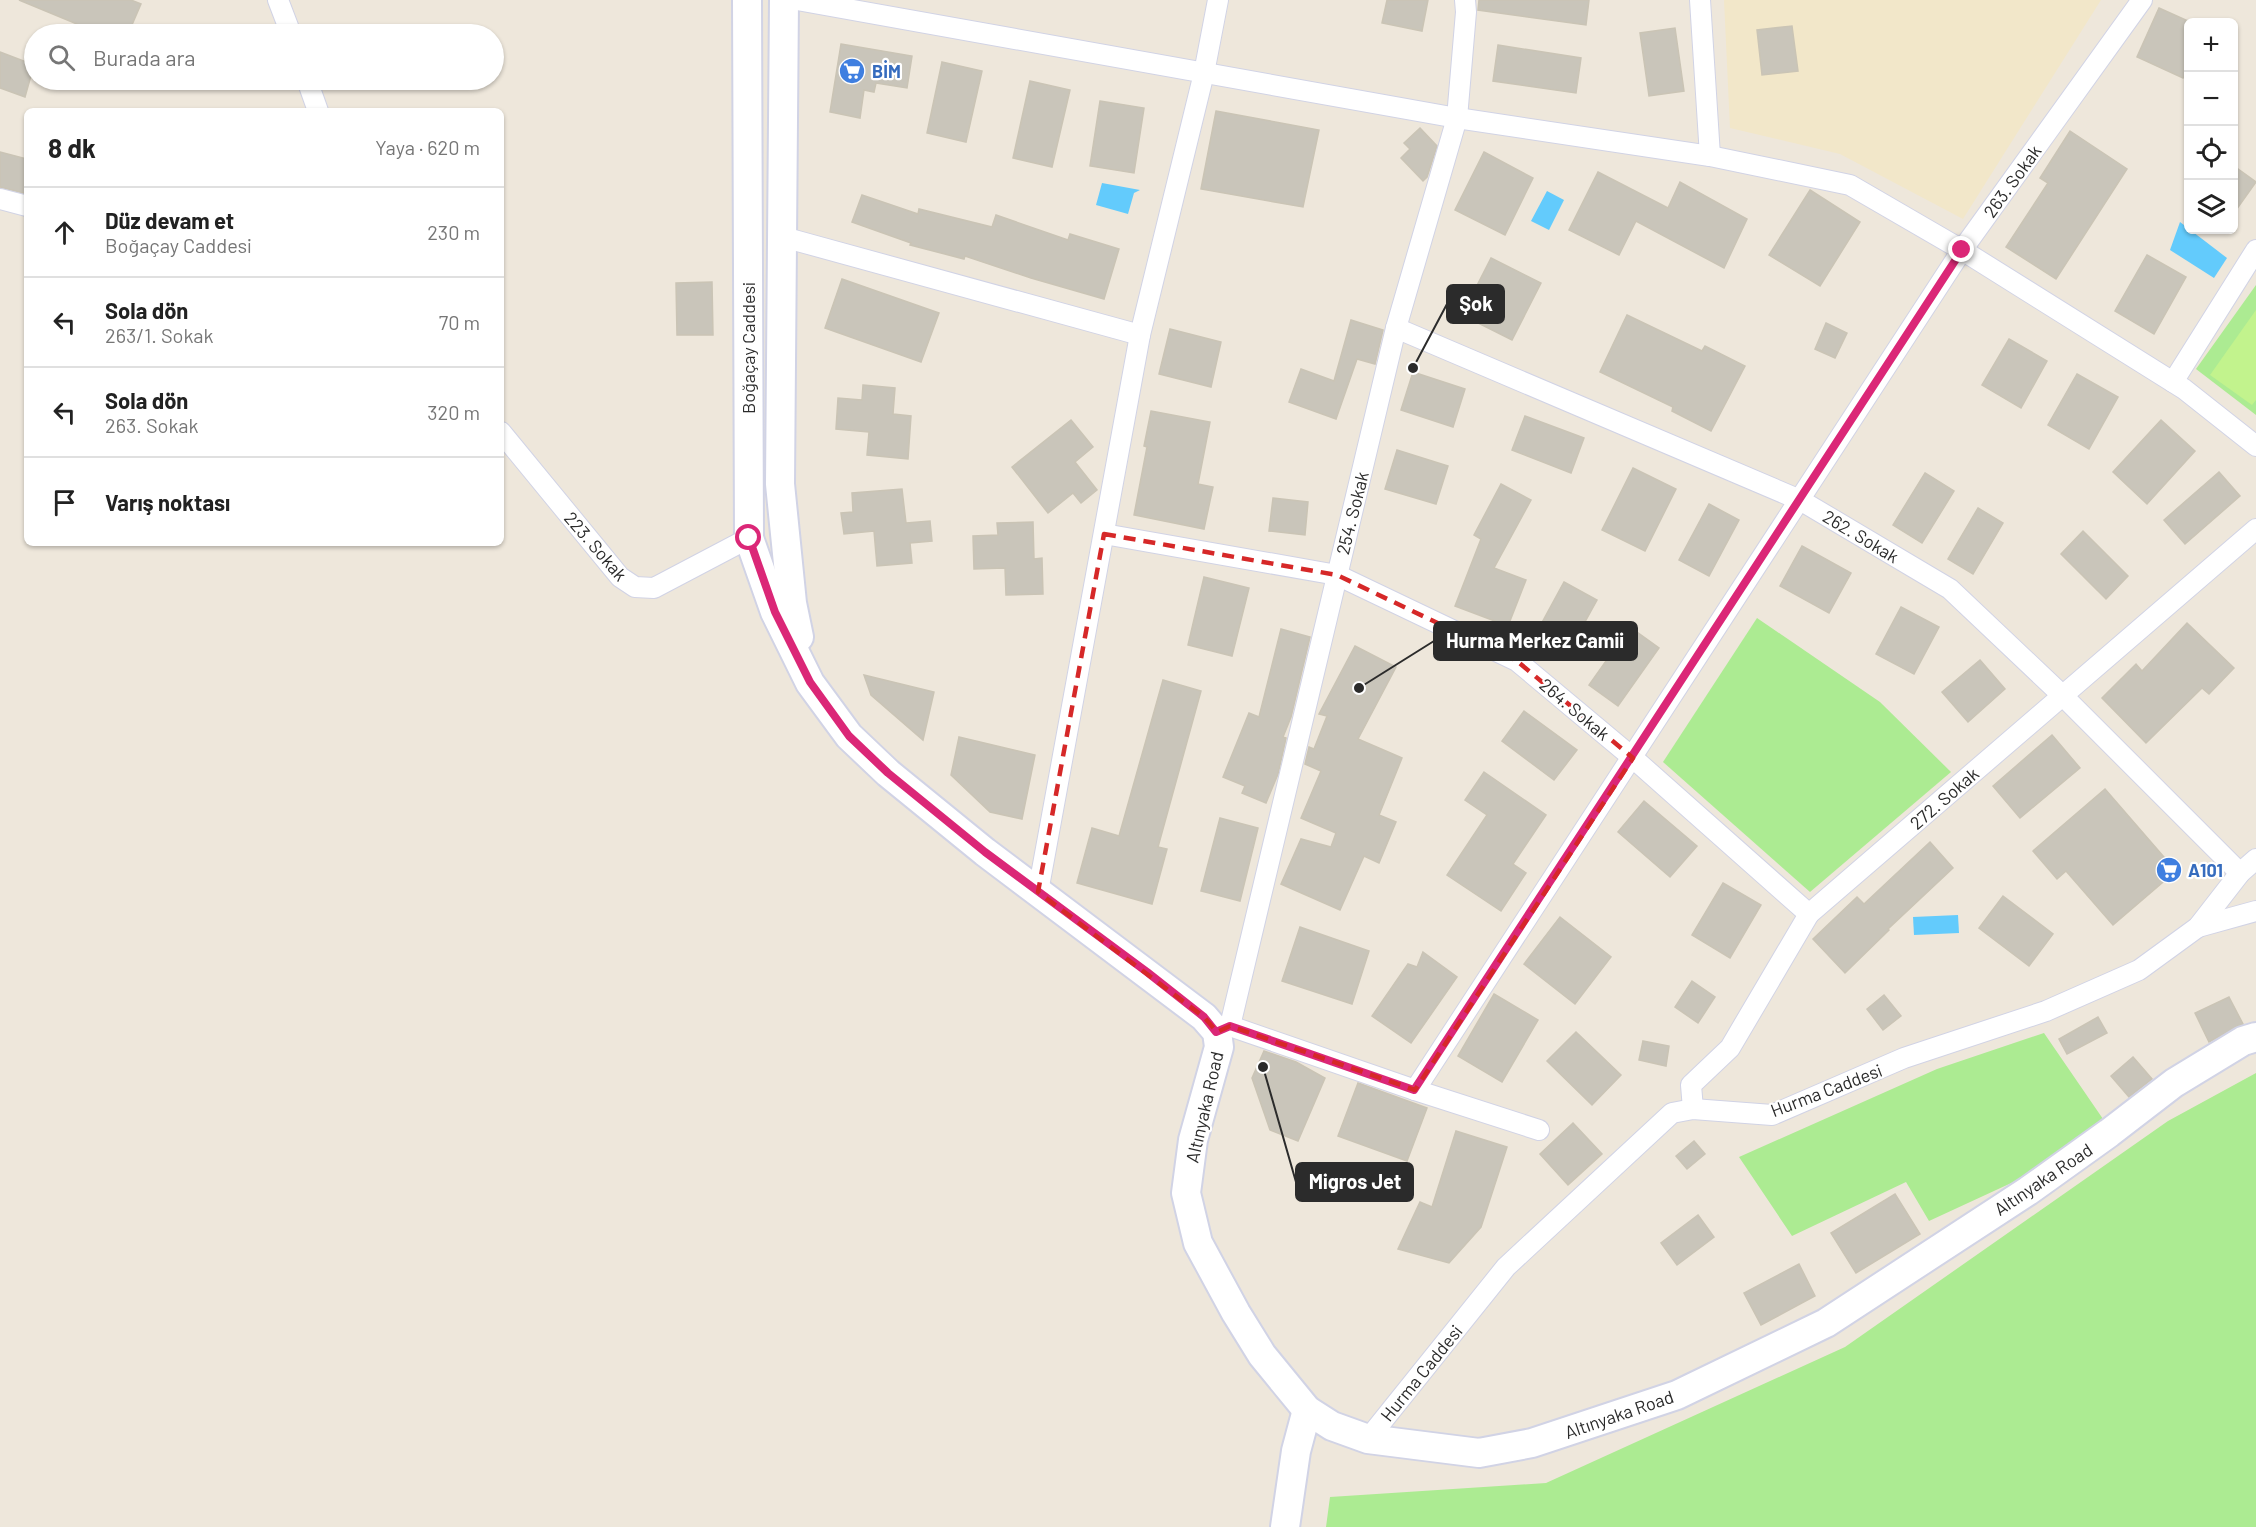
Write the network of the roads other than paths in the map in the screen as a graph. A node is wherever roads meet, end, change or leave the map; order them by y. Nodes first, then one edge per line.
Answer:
1 (278, 0) edge
2 (747, 0) edge
3 (784, 0) edge
4 (797, 0) edge
5 (1218, 0) edge
6 (1465, 0) edge
7 (1700, 0) edge
8 (2142, 0) edge
9 (287, 24) edge
10 (1204, 73) junction
11 (311, 90) edge
12 (317, 108) edge
13 (1457, 118) junction
14 (1710, 156) junction
15 (0, 199) edge
16 (24, 205) edge
17 (783, 237) junction
18 (1962, 250) junction
19 (2256, 250) edge
20 (1396, 327) junction
21 (1140, 335) junction
22 (2173, 382) junction
23 (504, 436) edge
24 (2256, 446) edge
25 (1800, 501) junction
26 (2256, 529) edge
27 (1104, 534) junction
28 (749, 538) junction
29 (1337, 575) junction
30 (810, 682) junction
31 (2063, 696) junction
32 (1633, 758) junction
33 (2256, 859) edge
34 (2240, 873) junction
35 (1038, 892) junction
36 (2256, 911) edge
37 (1809, 914) junction
38 (2198, 927) junction
39 (1223, 1029) junction
40 (2256, 1037) edge
41 (1414, 1090) junction
42 (1693, 1108) junction
43 (1539, 1130) dead end
44 (1307, 1410) junction
45 (1368, 1439) junction
46 (1285, 1527) edge

1 - 9 street
2 - 28 main road, Boğaçay Caddesi
3 - 17 main road, Boğaçay Caddesi
4 - 10 street
5 - 10 street
6 - 13 street, 254. Sokak
7 - 14 street
8 - 18 street, 263. Sokak
10 - 13 street
10 - 21 street
11 - 12 street
13 - 14 street
13 - 20 street, 254. Sokak
14 - 18 street
15 - 16 street
17 - 21 street
17 - 30 main road, Boğaçay Caddesi
18 - 22 street
18 - 25 street, 263. Sokak
19 - 22 street
20 - 25 street, 262. Sokak
20 - 29 street, 254. Sokak
21 - 27 street
22 - 24 street
23 - 28 street, 223. Sokak
25 - 31 street, 262. Sokak
25 - 32 street, 263. Sokak
26 - 31 street, 272. Sokak
27 - 29 street, 264. Sokak
27 - 35 street
28 - 30 main road, Boğaçay Caddesi
29 - 32 street, 264. Sokak
29 - 39 street, 254. Sokak
30 - 35 main road, Boğaçay Caddesi
31 - 34 street, 262. Sokak
31 - 37 street, 272. Sokak
32 - 37 street, 264. Sokak
32 - 41 street, 263. Sokak
33 - 34 street, Hurma Caddesi
34 - 38 street, Hurma Caddesi
35 - 39 main road, Boğaçay Caddesi
36 - 38 street
37 - 42 street, 272. Sokak
38 - 42 street, Hurma Caddesi
39 - 41 street
39 - 44 main road, Altınyaka Road
40 - 45 main road, Altınyaka Road
41 - 43 street
42 - 45 street, Hurma Caddesi
44 - 45 main road, Altınyaka Road
44 - 46 main road

